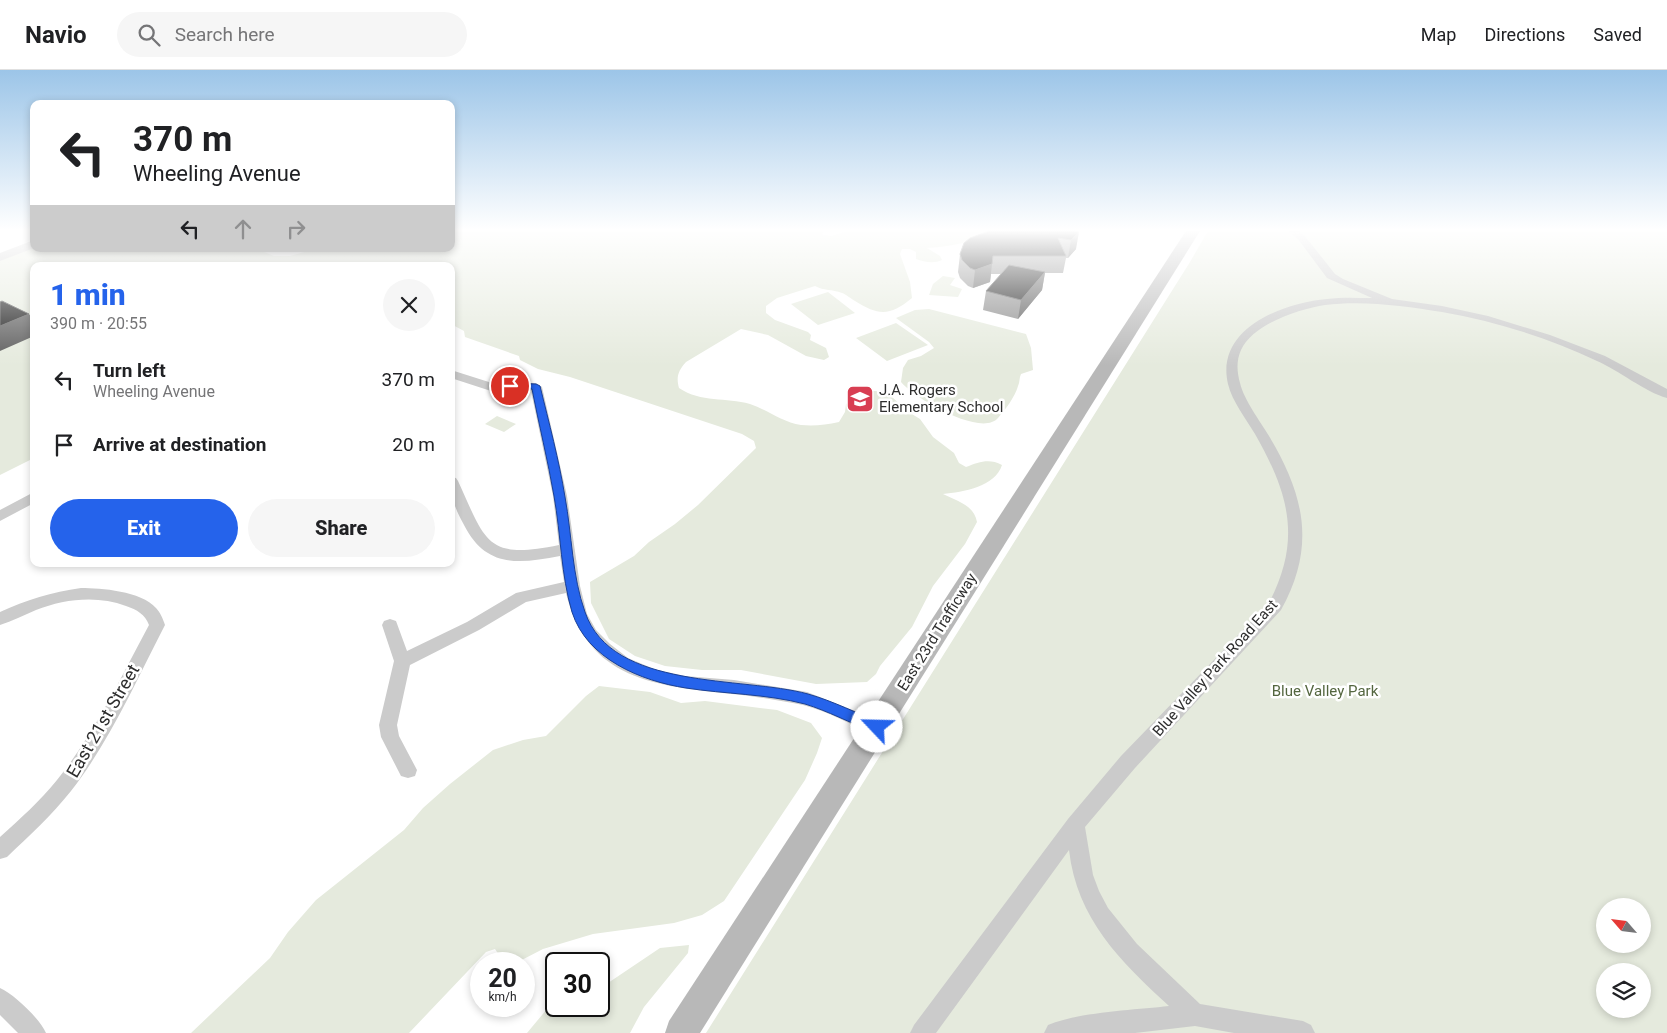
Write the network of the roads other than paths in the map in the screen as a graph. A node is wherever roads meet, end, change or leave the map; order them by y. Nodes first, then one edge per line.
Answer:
1 (1163, 276) edge
2 (1331, 276) joint
3 (1327, 302) junction
4 (1390, 302) junction
5 (455, 375) edge
6 (1667, 394) edge
7 (455, 490) edge
8 (30, 499) edge
9 (0, 516) edge
10 (567, 549) junction
11 (572, 586) junction
12 (0, 618) edge
13 (390, 625) dead end
14 (402, 661) junction
15 (877, 727) junction
16 (408, 770) dead end
17 (1075, 825) junction
18 (0, 850) edge
19 (0, 999) edge
20 (1195, 1015) junction
21 (34, 1033) edge
22 (682, 1033) edge
23 (922, 1033) edge
24 (1056, 1033) edge
25 (1302, 1033) edge

1 - 15 main road, East 23rd Trafficway
2 - 3 street
2 - 4 street
3 - 4 street, Blue Valley Park Road East
3 - 17 street, Blue Valley Park Road East
4 - 6 street
5 - 10 street
7 - 10 street
8 - 9 street
10 - 11 street
11 - 14 street
11 - 15 street
12 - 18 street, East 21st Street
13 - 14 street
14 - 16 street
15 - 22 main road, East 23rd Trafficway
17 - 20 street
17 - 23 street, Blue Valley Park Road East
19 - 21 street
20 - 24 street
20 - 25 street

